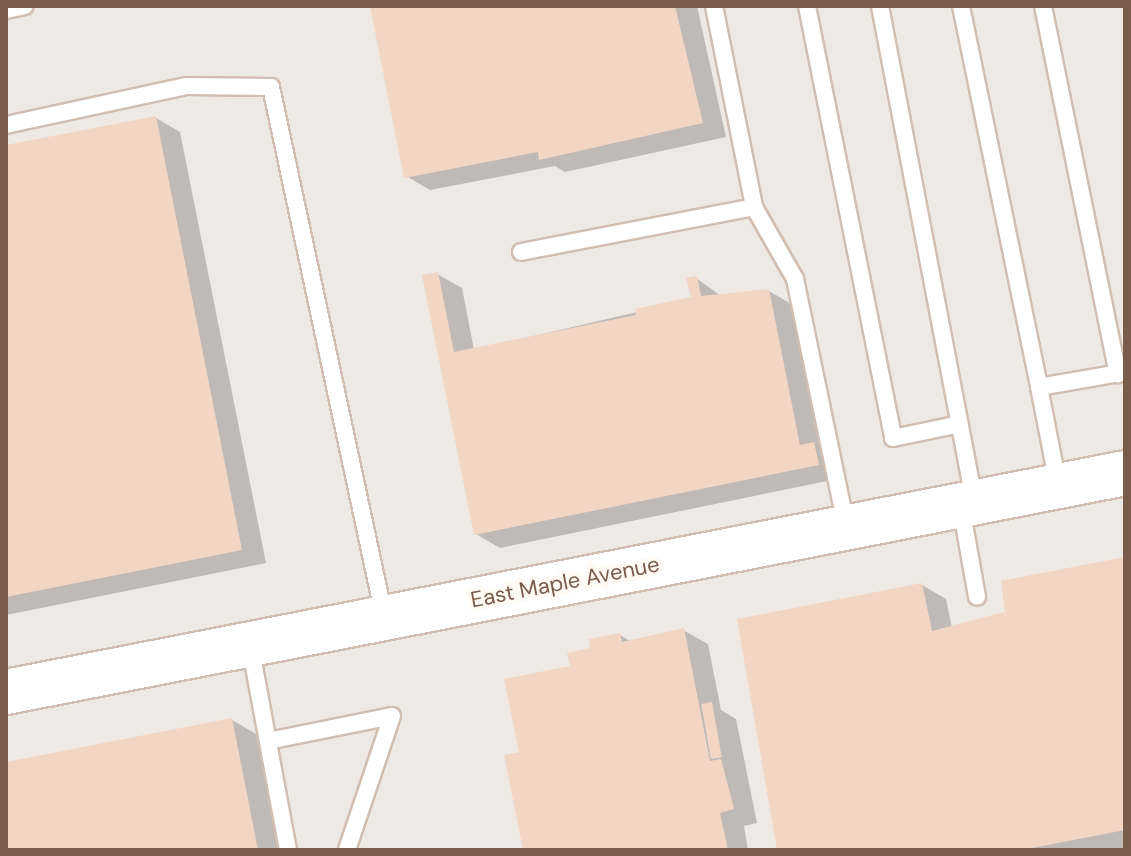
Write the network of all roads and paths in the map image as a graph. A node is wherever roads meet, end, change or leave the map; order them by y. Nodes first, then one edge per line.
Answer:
1 (25, 6) edge
2 (714, 6) edge
3 (807, 6) edge
4 (880, 6) edge
5 (961, 6) edge
6 (1043, 6) edge
7 (6, 10) edge
8 (6, 125) edge
9 (754, 207) junction
10 (521, 252) dead end
11 (1122, 373) edge
12 (1039, 387) junction
13 (960, 424) junction
14 (1125, 473) edge
15 (1058, 486) junction
16 (968, 504) junction
17 (847, 528) junction
18 (977, 597) dead end
19 (384, 618) junction
20 (250, 644) junction
21 (6, 692) edge
22 (268, 741) junction
23 (288, 850) edge
24 (347, 850) edge

1 - 7 lane
2 - 9 lane
3 - 13 lane
4 - 13 lane
5 - 12 lane
6 - 11 lane
8 - 19 lane
9 - 10 lane
9 - 17 lane
11 - 12 lane
12 - 15 lane
13 - 16 lane
14 - 15 street, East Maple Avenue
15 - 16 street, East Maple Avenue
16 - 17 street, East Maple Avenue
16 - 18 lane
17 - 19 street, East Maple Avenue
19 - 20 street, East Maple Avenue
20 - 21 street, East Maple Avenue
20 - 22 lane
22 - 23 lane
22 - 24 lane

